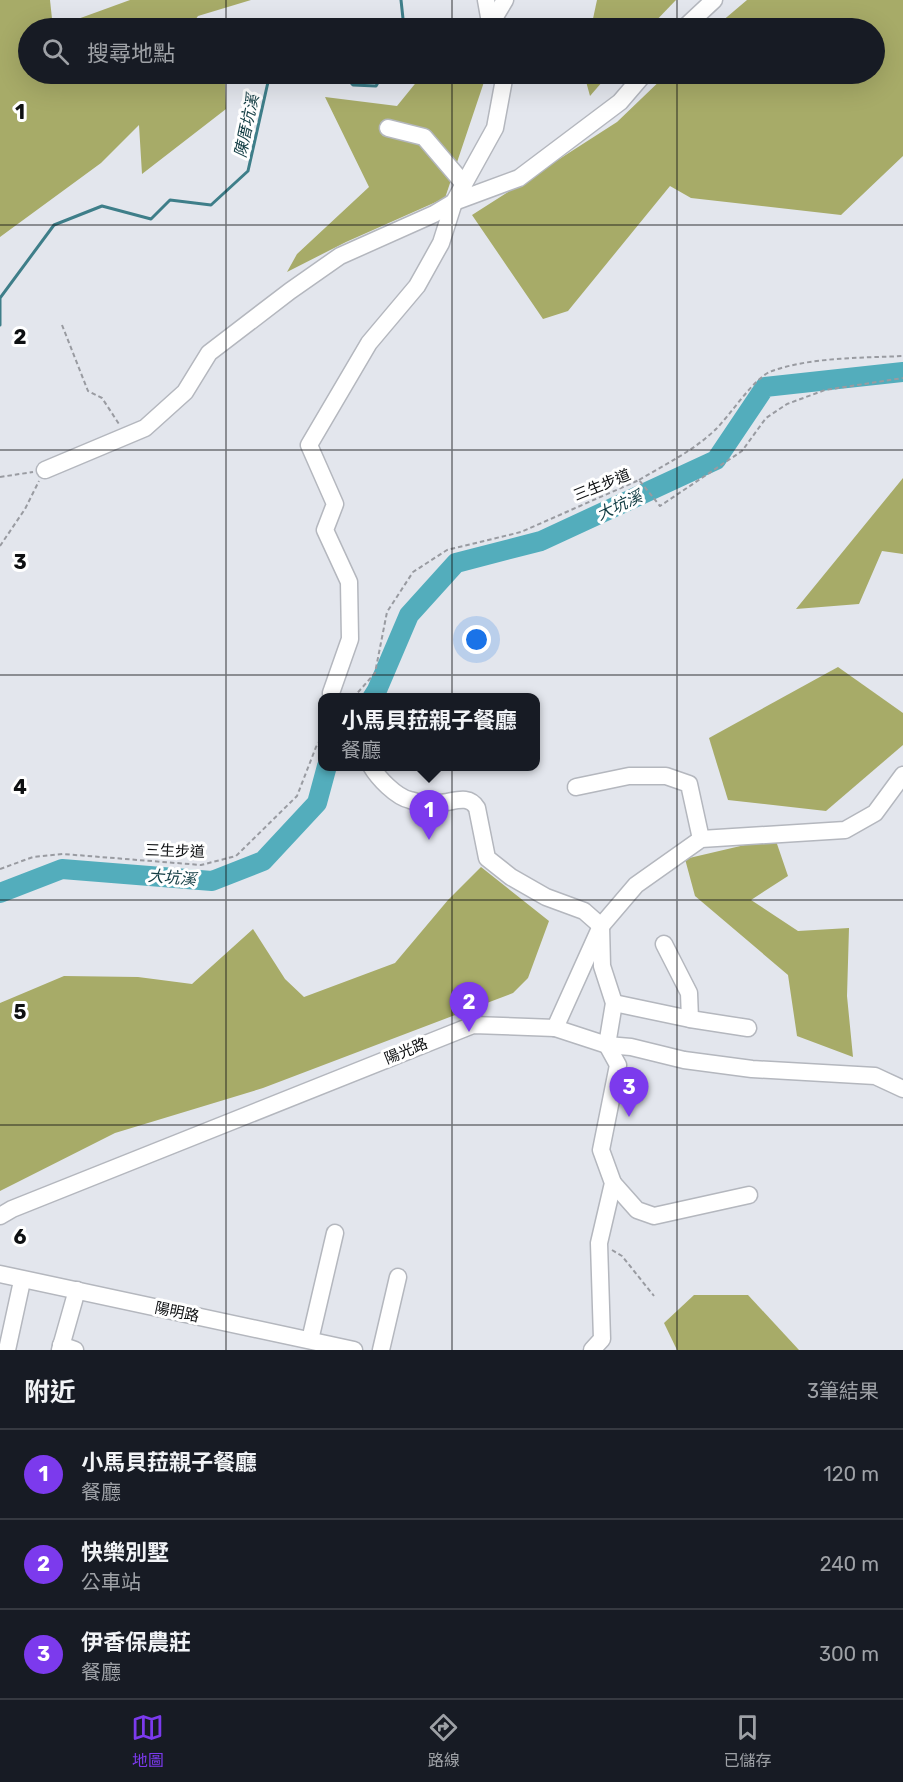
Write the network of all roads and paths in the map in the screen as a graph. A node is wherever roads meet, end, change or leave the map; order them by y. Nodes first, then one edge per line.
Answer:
1 (486, 0) edge
2 (505, 0) edge
3 (714, 0) edge
4 (489, 18) edge
5 (496, 18) edge
6 (695, 18) edge
7 (503, 84) edge
8 (635, 84) edge
9 (388, 128) dead end
10 (464, 184) junction
11 (454, 202) junction
12 (62, 325) dead end
13 (903, 356) edge
14 (903, 378) edge
15 (123, 437) junction
16 (45, 470) junction
17 (0, 477) edge
18 (639, 480) junction
19 (0, 546) edge
20 (331, 693) edge
21 (357, 693) edge
22 (318, 744) edge
23 (374, 771) edge
24 (903, 775) edge
25 (576, 787) dead end
26 (701, 839) junction
27 (0, 869) edge
28 (601, 926) junction
29 (664, 944) dead end
30 (614, 1003) junction
31 (690, 1019) junction
32 (555, 1028) junction
33 (748, 1028) dead end
34 (607, 1046) junction
35 (903, 1089) edge
36 (613, 1183) junction
37 (749, 1195) dead end
38 (6, 1213) edge
39 (0, 1227) edge
40 (335, 1233) dead end
41 (599, 1243) junction
42 (0, 1274) edge
43 (398, 1277) dead end
44 (22, 1281) junction
45 (77, 1290) junction
46 (654, 1296) dead end
47 (310, 1340) junction
48 (65, 1348) edge
49 (7, 1350) edge
50 (354, 1350) edge
51 (381, 1350) edge
52 (592, 1350) edge

1 - 4 street
2 - 5 street
3 - 6 street
7 - 10 street
8 - 11 street
9 - 10 street
10 - 11 street
11 - 15 street
11 - 20 street
12 - 15 path
13 - 18 path
14 - 18 path, 三生步道
15 - 16 street
16 - 17 path
16 - 19 path
18 - 21 path, 三生步道
22 - 27 path, 三生步道
23 - 28 street
24 - 26 street
25 - 26 street
26 - 28 street
28 - 30 street
28 - 32 street
29 - 31 street
30 - 31 street
30 - 34 street
31 - 33 street
32 - 34 street, 陽光路
32 - 38 street, 陽光路
34 - 35 street, 陽光路
34 - 36 street
36 - 37 street
36 - 41 street
38 - 39 street
40 - 47 street
41 - 46 path
41 - 52 street
42 - 44 street, 陽明路
43 - 51 street
44 - 45 street, 陽明路
44 - 49 street
45 - 47 street, 陽明路
45 - 48 street
47 - 50 street, 陽明路

